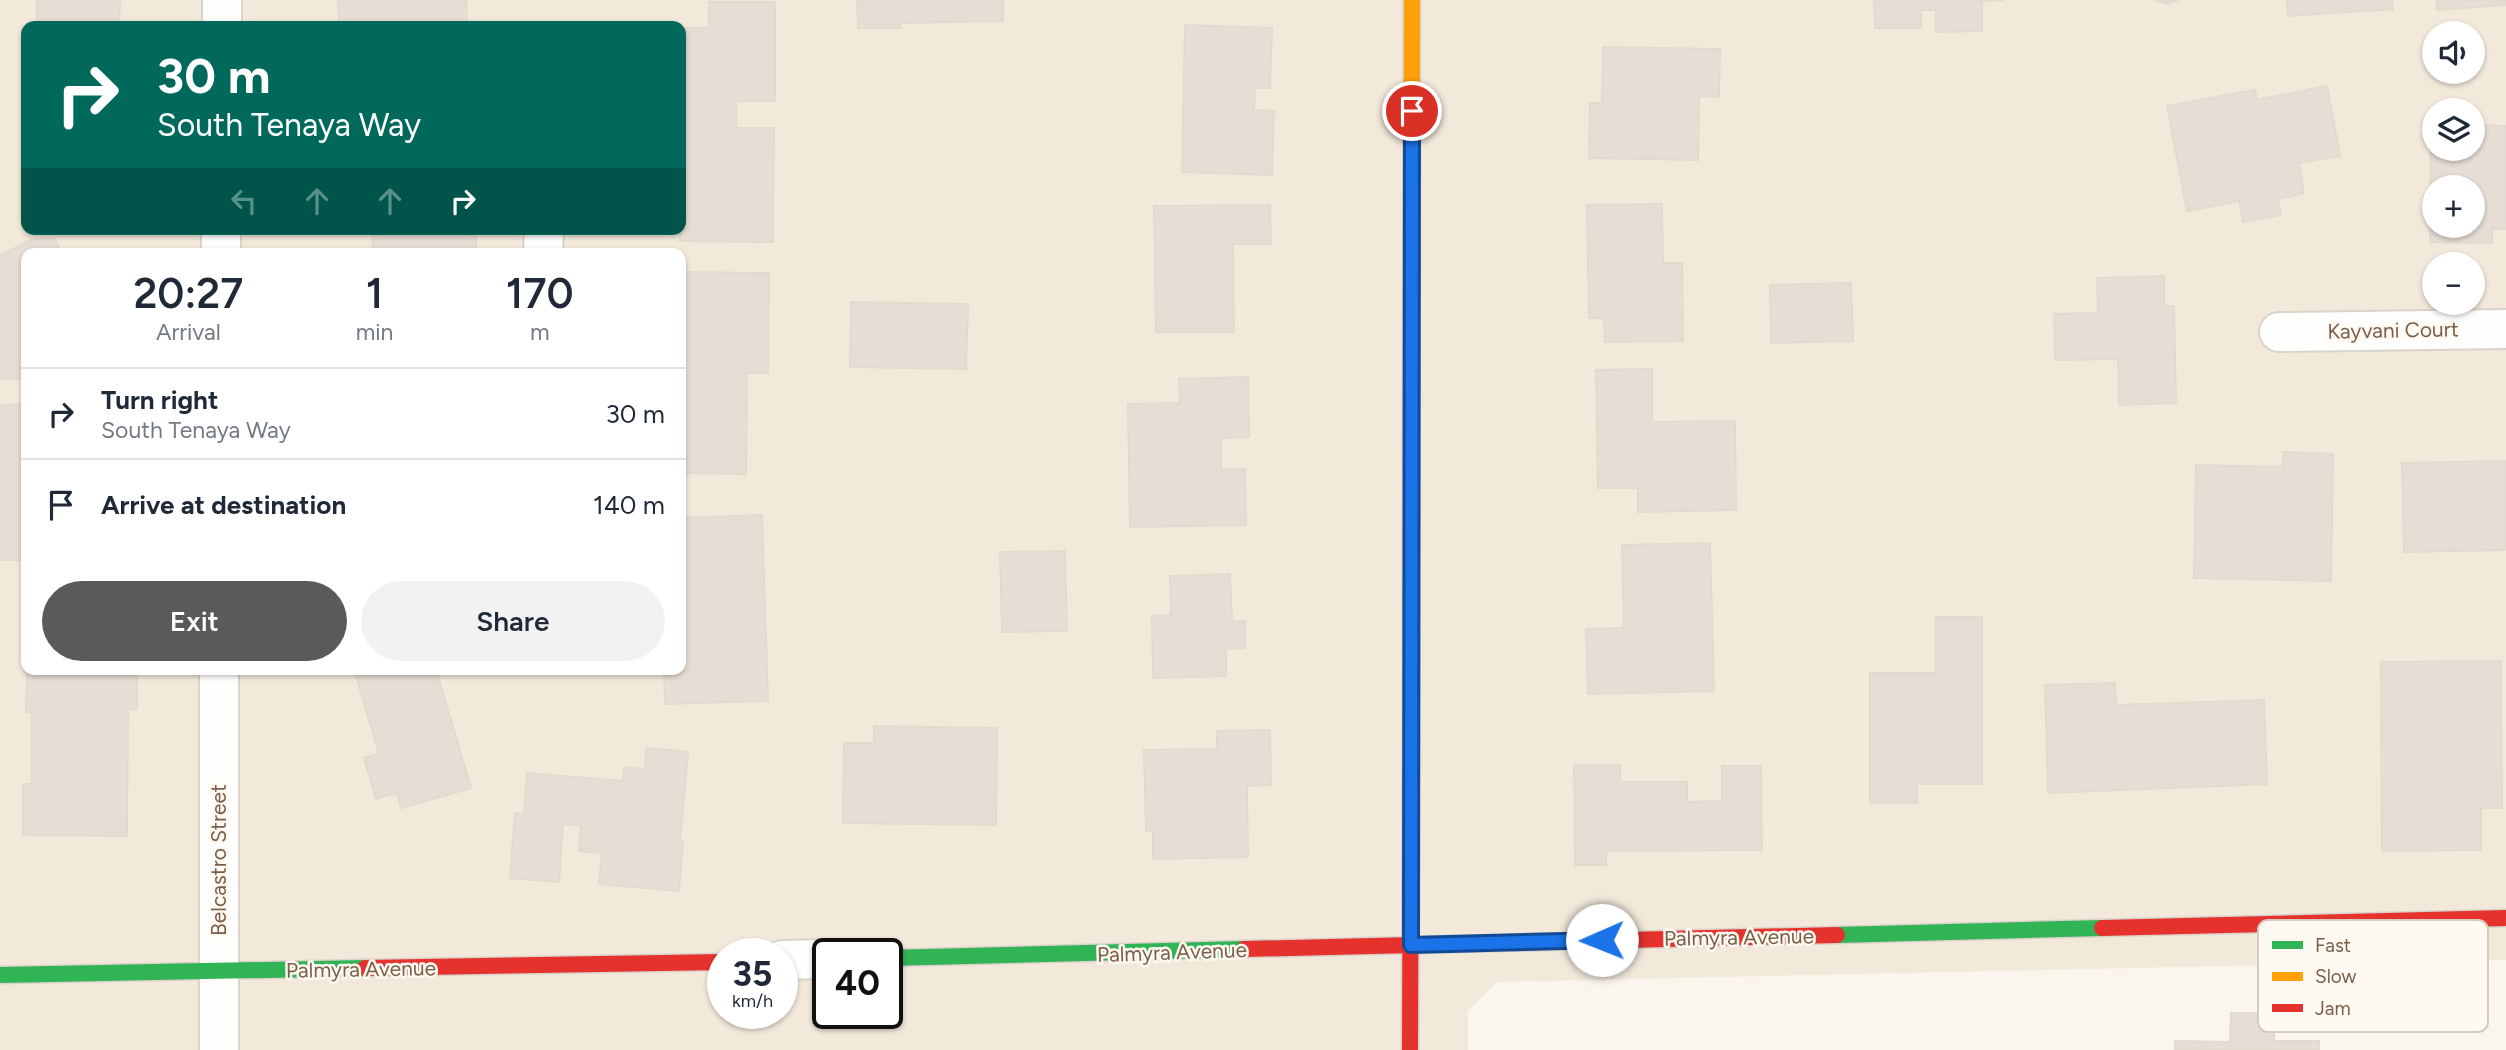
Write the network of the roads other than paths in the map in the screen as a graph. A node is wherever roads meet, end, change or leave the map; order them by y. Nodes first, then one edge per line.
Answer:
1 (222, 0) edge
2 (1412, 0) edge
3 (222, 21) edge
4 (2506, 329) edge
5 (2280, 332) dead end
6 (219, 675) edge
7 (2506, 918) edge
8 (2425, 920) edge
9 (2258, 924) edge
10 (1411, 945) junction
11 (903, 958) edge
12 (707, 961) edge
13 (218, 971) junction
14 (0, 975) edge
15 (219, 1050) edge
16 (1410, 1050) edge

1 - 3 street
2 - 10 street
4 - 5 street, Kayvani Court
6 - 13 street, Belcastro Street
7 - 8 street, Palmyra Avenue
9 - 10 street, Palmyra Avenue
10 - 11 street, Palmyra Avenue
10 - 16 street
12 - 13 street, Palmyra Avenue
13 - 14 street, Palmyra Avenue
13 - 15 street, Belcastro Street

